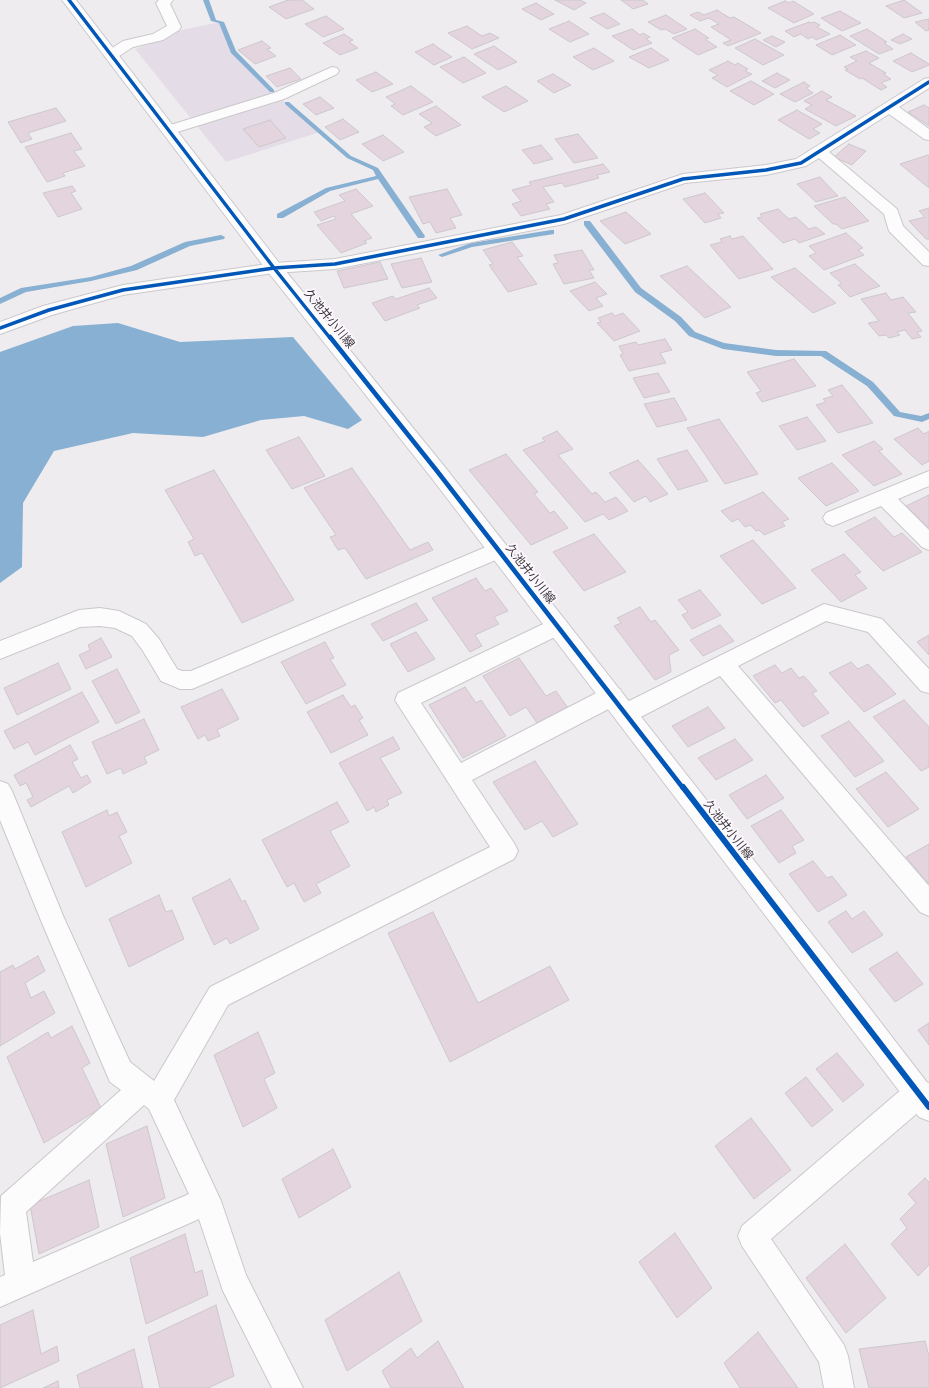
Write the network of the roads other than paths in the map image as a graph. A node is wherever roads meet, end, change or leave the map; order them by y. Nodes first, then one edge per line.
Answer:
1 (69, 0) edge
2 (166, 0) edge
3 (112, 54) junction
4 (332, 71) dead end
5 (929, 82) edge
6 (888, 107) junction
7 (169, 130) junction
8 (929, 136) edge
9 (821, 152) junction
10 (929, 261) edge
11 (274, 268) junction
12 (0, 328) edge
13 (929, 478) edge
14 (884, 497) junction
15 (833, 518) dead end
16 (929, 542) edge
17 (498, 550) junction
18 (558, 626) junction
19 (0, 650) edge
20 (723, 664) junction
21 (929, 684) edge
22 (612, 696) junction
23 (625, 714) junction
24 (457, 777) junction
25 (0, 791) edge
26 (929, 904) edge
27 (151, 1094) junction
28 (924, 1100) edge
29 (207, 1201) junction
30 (10, 1288) edge
31 (280, 1386) edge
32 (839, 1388) edge

1 - 3 street, 久池井小川線
2 - 3 street
3 - 7 street, 久池井小川線
4 - 7 street
5 - 6 street
6 - 8 street
6 - 9 street
7 - 11 street, 久池井小川線
9 - 10 street
9 - 11 street
11 - 12 street
11 - 17 street, 久池井小川線
13 - 14 street
14 - 15 street
14 - 16 street
17 - 18 street, 久池井小川線
17 - 19 street
18 - 22 street, 久池井小川線
18 - 24 street
20 - 21 street
20 - 23 street
20 - 26 street
22 - 23 street, 久池井小川線
22 - 24 street
23 - 28 street, 久池井小川線
24 - 27 street
25 - 27 street
27 - 29 street
27 - 30 street
28 - 32 street
29 - 30 street
29 - 31 street

